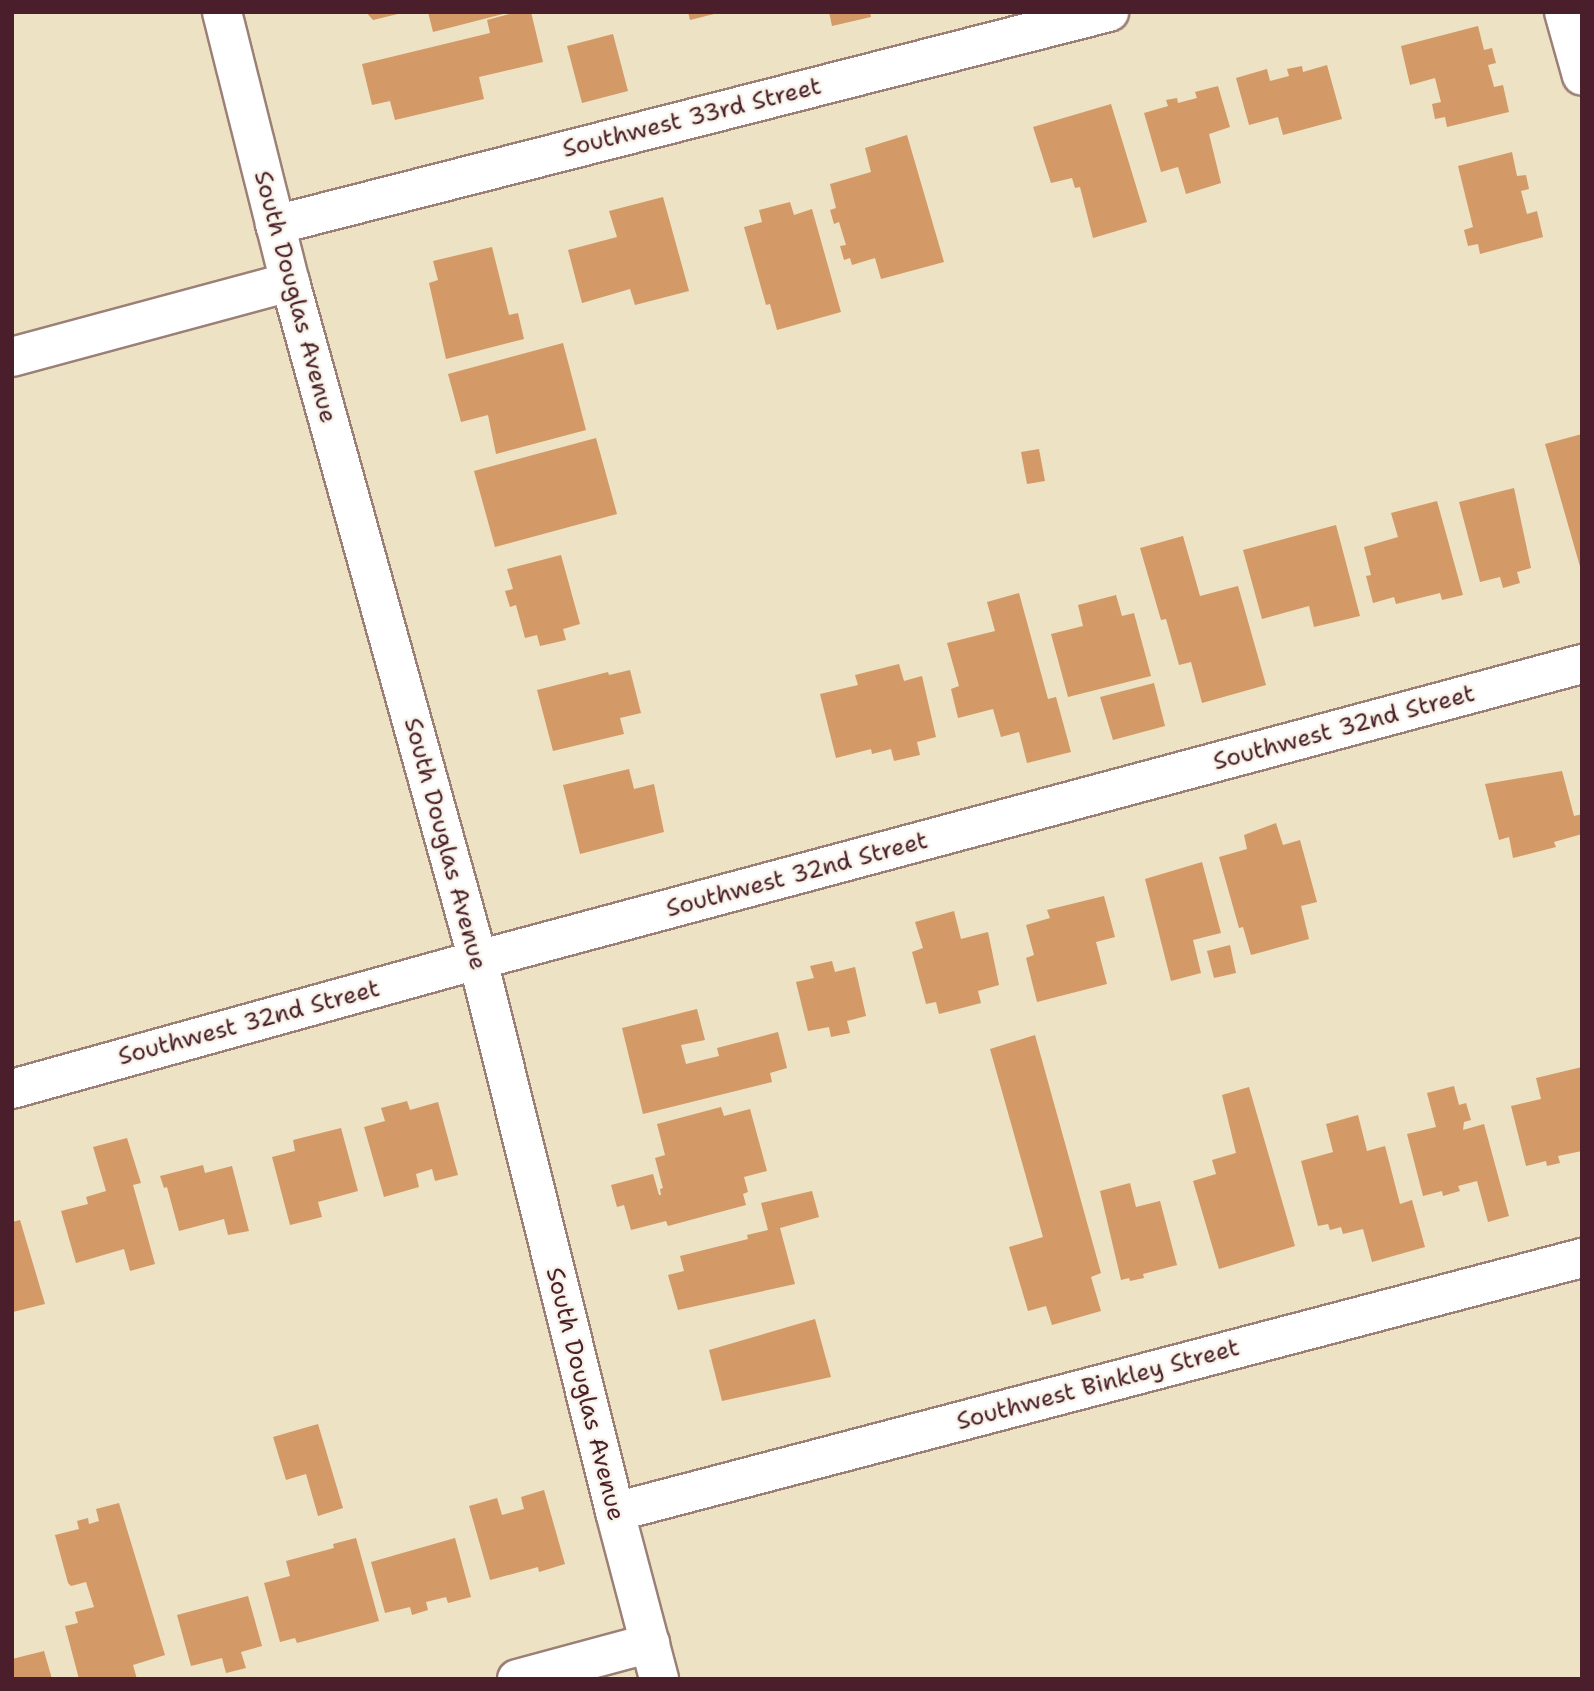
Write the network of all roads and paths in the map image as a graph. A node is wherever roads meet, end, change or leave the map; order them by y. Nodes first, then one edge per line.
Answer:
1 (222, 12) edge
2 (1109, 12) edge
3 (1564, 12) edge
4 (1582, 76) edge
5 (275, 225) junction
6 (290, 282) junction
7 (12, 357) edge
8 (1582, 664) edge
9 (478, 960) junction
10 (12, 1089) edge
11 (1582, 1258) edge
12 (615, 1513) junction
13 (654, 1661) edge
14 (517, 1679) edge

1 - 5 street, South Douglas Avenue
2 - 5 street, Southwest 33rd Street
3 - 4 street
5 - 6 street, South Douglas Avenue
6 - 7 street
6 - 9 street, South Douglas Avenue
8 - 9 street, Southwest 32nd Street
9 - 10 street, Southwest 32nd Street
9 - 12 street, South Douglas Avenue
11 - 12 street, Southwest Binkley Street
12 - 13 street, South Douglas Avenue
13 - 14 street

